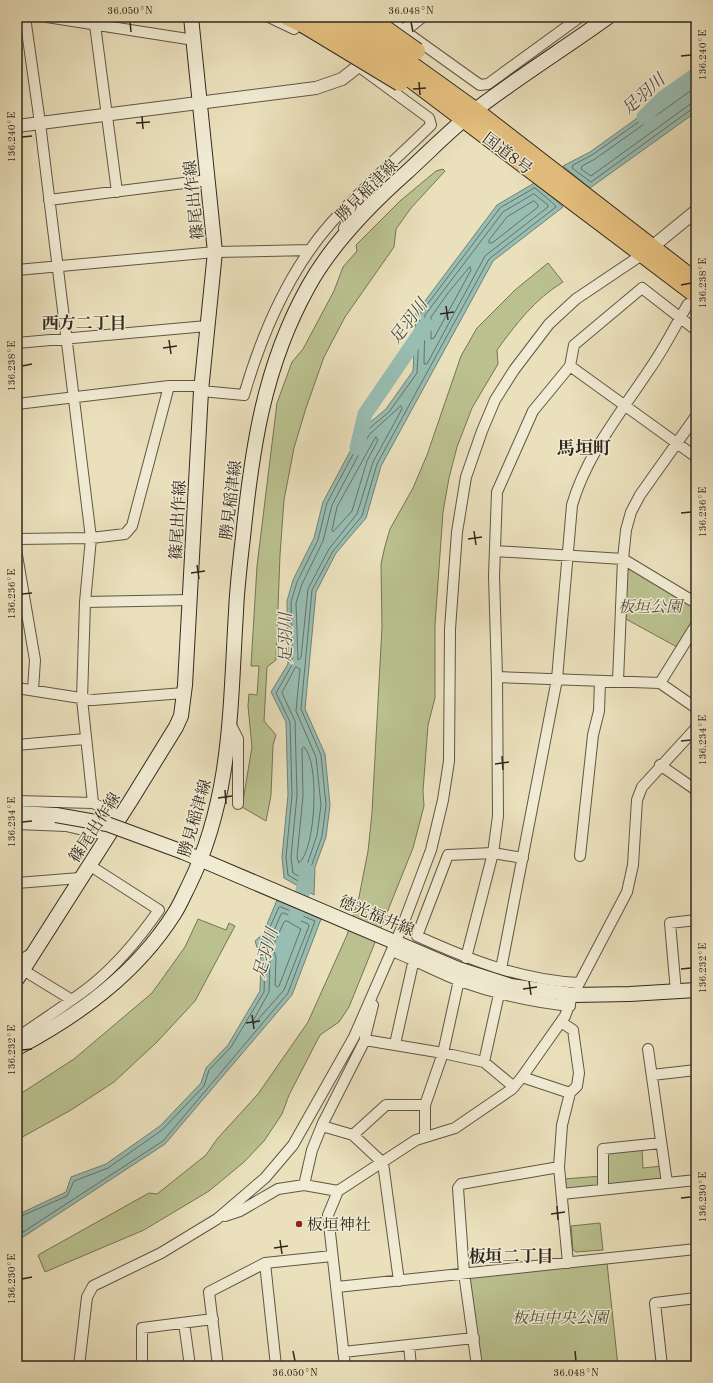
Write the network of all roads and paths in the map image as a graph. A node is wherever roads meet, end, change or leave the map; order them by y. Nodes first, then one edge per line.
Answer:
1 (25, 17) edge
2 (47, 17) edge
3 (191, 17) edge
4 (269, 17) edge
5 (287, 17) edge
6 (343, 17) edge
7 (369, 17) edge
8 (385, 17) edge
9 (421, 17) edge
10 (580, 17) edge
11 (608, 17) edge
12 (310, 21) edge
13 (95, 25) junction
14 (404, 30) junction
15 (194, 40) junction
16 (359, 67) junction
17 (408, 68) junction
18 (437, 91) junction
19 (200, 102) junction
20 (107, 114) junction
21 (474, 118) junction
22 (40, 123) junction
23 (17, 126) edge
24 (208, 180) junction
25 (370, 185) junction
26 (117, 192) junction
27 (49, 200) junction
28 (696, 211) edge
29 (310, 250) junction
30 (647, 250) junction
31 (333, 251) junction
32 (215, 252) junction
33 (57, 267) junction
34 (17, 270) edge
35 (696, 281) edge
36 (692, 300) edge
37 (680, 319) junction
38 (207, 326) junction
39 (696, 330) edge
40 (66, 339) junction
41 (17, 343) edge
42 (570, 366) junction
43 (169, 386) junction
44 (201, 389) junction
45 (74, 398) junction
46 (17, 404) edge
47 (625, 406) junction
48 (696, 416) edge
49 (676, 443) junction
50 (696, 457) edge
51 (91, 538) junction
52 (17, 539) edge
53 (495, 551) junction
54 (17, 554) edge
55 (567, 556) junction
56 (623, 559) junction
57 (190, 600) junction
58 (85, 602) junction
59 (696, 603) edge
60 (696, 625) edge
61 (497, 677) junction
62 (557, 679) junction
63 (600, 681) junction
64 (618, 681) junction
65 (660, 683) junction
66 (17, 688) edge
67 (33, 690) junction
68 (184, 693) junction
69 (82, 699) junction
70 (696, 708) edge
71 (230, 723) junction
72 (696, 728) edge
73 (85, 739) junction
74 (17, 745) edge
75 (660, 765) junction
76 (696, 790) edge
77 (17, 801) edge
78 (93, 803) junction
79 (238, 804) dead end
80 (17, 813) edge
81 (121, 817) junction
82 (17, 824) edge
83 (109, 836) junction
84 (493, 853) junction
85 (580, 856) dead end
86 (523, 858) junction
87 (205, 861) junction
88 (89, 865) junction
89 (80, 878) junction
90 (17, 883) edge
91 (696, 920) edge
92 (397, 945) junction
93 (466, 958) junction
94 (414, 959) junction
95 (501, 969) junction
96 (19, 971) edge
97 (459, 980) junction
98 (696, 990) edge
99 (676, 992) junction
100 (373, 994) junction
101 (499, 994) junction
102 (574, 995) junction
103 (72, 1000) junction
104 (561, 1022) junction
105 (17, 1038) edge
106 (365, 1040) junction
107 (395, 1044) junction
108 (17, 1048) edge
109 (648, 1049) dead end
110 (444, 1053) junction
111 (484, 1062) junction
112 (696, 1070) edge
113 (652, 1075) junction
114 (522, 1077) junction
115 (514, 1087) junction
116 (570, 1093) junction
117 (425, 1105) junction
118 (322, 1126) junction
119 (353, 1135) junction
120 (425, 1137) junction
121 (661, 1143) junction
122 (383, 1162) junction
123 (559, 1167) junction
124 (696, 1180) edge
125 (667, 1183) junction
126 (304, 1185) junction
127 (603, 1190) junction
128 (338, 1191) junction
129 (562, 1194) junction
130 (217, 1218) junction
131 (696, 1249) edge
132 (332, 1256) junction
133 (265, 1263) junction
134 (568, 1263) junction
135 (464, 1273) junction
136 (399, 1280) junction
137 (337, 1287) junction
138 (696, 1298) edge
139 (213, 1319) junction
140 (184, 1323) junction
141 (474, 1338) junction
142 (409, 1345) junction
143 (343, 1352) junction
144 (79, 1366) edge
145 (142, 1366) edge
146 (190, 1366) edge
147 (218, 1366) edge
148 (276, 1366) edge
149 (345, 1366) edge
150 (411, 1366) edge
151 (476, 1366) edge
152 (662, 1366) edge

1 - 22 street
2 - 13 street
3 - 15 main road, 篠尾出作線
4 - 16 street
5 - 12 highway, 国道8号
6 - 17 highway, 国道8号, bridge
7 - 17 highway, bridge
8 - 14 street
9 - 14 street
10 - 14 street
11 - 21 main road, 勝見稲津線
12 - 17 highway, 国道8号, bridge
13 - 15 street
13 - 20 street
14 - 16 street
15 - 19 main road, 篠尾出作線
16 - 19 street
16 - 25 street
17 - 18 highway, 国道8号
17 - 18 highway
18 - 21 highway, 国道8号
19 - 20 street
19 - 24 main road, 篠尾出作線
20 - 22 street
20 - 26 street
21 - 30 highway, 国道8号
21 - 31 main road, 勝見稲津線
22 - 23 street
22 - 27 street
24 - 26 street
24 - 32 main road, 篠尾出作線
25 - 29 street
25 - 31 street
26 - 27 street
27 - 33 street
28 - 30 street
29 - 32 street
29 - 44 street
30 - 35 highway, 国道8号
30 - 36 highway, 国道8号
30 - 92 street
31 - 71 main road, 勝見稲津線
32 - 33 street
32 - 38 main road, 篠尾出作線
33 - 34 street
33 - 40 street
36 - 37 street
37 - 39 street
37 - 42 street
37 - 47 street
38 - 40 street
38 - 44 main road, 篠尾出作線
40 - 41 street
40 - 45 street
42 - 47 street
42 - 53 street
43 - 44 street
43 - 45 street
43 - 51 street
44 - 57 main road, 篠尾出作線
45 - 46 street
45 - 51 street
47 - 49 street
47 - 55 street
48 - 49 street
49 - 50 street
49 - 56 street
51 - 52 street
51 - 58 street
53 - 55 street
53 - 61 street
54 - 67 street
55 - 56 street
55 - 62 street
56 - 59 street
56 - 64 street
57 - 58 street
57 - 68 main road, 篠尾出作線
58 - 69 street
60 - 65 street
61 - 62 street
61 - 84 street
62 - 63 street
62 - 86 street
63 - 64 street
63 - 85 street
64 - 65 street
65 - 70 street
66 - 67 street
67 - 69 street
68 - 69 street
68 - 81 main road, 篠尾出作線
69 - 73 street
71 - 79 street
71 - 87 main road, 勝見稲津線
72 - 75 street
73 - 74 street
73 - 78 street
75 - 76 street
75 - 102 street
77 - 78 street
78 - 81 street
80 - 87 main road, 徳光福井線, bridge
81 - 83 main road, 篠尾出作線
82 - 83 street
83 - 88 main road, 篠尾出作線
84 - 86 street
84 - 93 street
84 - 93 street
86 - 95 street
87 - 92 main road, 徳光福井線
87 - 108 main road, 勝見稲津線
88 - 89 main road, 篠尾出作線
88 - 103 street
89 - 90 street
89 - 96 main road, 篠尾出作線
91 - 99 street
92 - 94 street
92 - 100 street
92 - 102 main road, 徳光福井線
93 - 95 street
94 - 97 street
94 - 107 street
95 - 102 street
96 - 103 street
97 - 101 street
97 - 110 street
98 - 99 main road, 徳光福井線
99 - 102 main road, 徳光福井線
100 - 106 street
100 - 130 street
101 - 102 street
101 - 111 street
102 - 104 street
103 - 105 street
104 - 114 street
104 - 116 street
106 - 107 street
106 - 118 street
107 - 110 street
109 - 113 street
110 - 111 street
110 - 117 street
111 - 115 street
112 - 113 street
113 - 121 street
114 - 115 street
114 - 116 street
115 - 120 street
116 - 123 street
117 - 119 street
117 - 120 street
118 - 119 street
118 - 126 street
119 - 122 street
120 - 122 street
121 - 125 street
121 - 127 street
122 - 128 street
122 - 136 street
123 - 129 street
123 - 135 street
124 - 125 street
125 - 127 street
126 - 128 street
126 - 130 street
127 - 129 street
128 - 132 street
129 - 134 street
130 - 144 street
131 - 134 street
132 - 133 street
132 - 137 street
133 - 139 street
133 - 148 street
134 - 135 street
135 - 136 street
135 - 141 street
136 - 137 street
137 - 143 street
138 - 152 street
139 - 140 street
139 - 147 street
140 - 145 street
140 - 146 street
141 - 142 street
141 - 151 street
142 - 143 street
142 - 150 street
143 - 149 street

